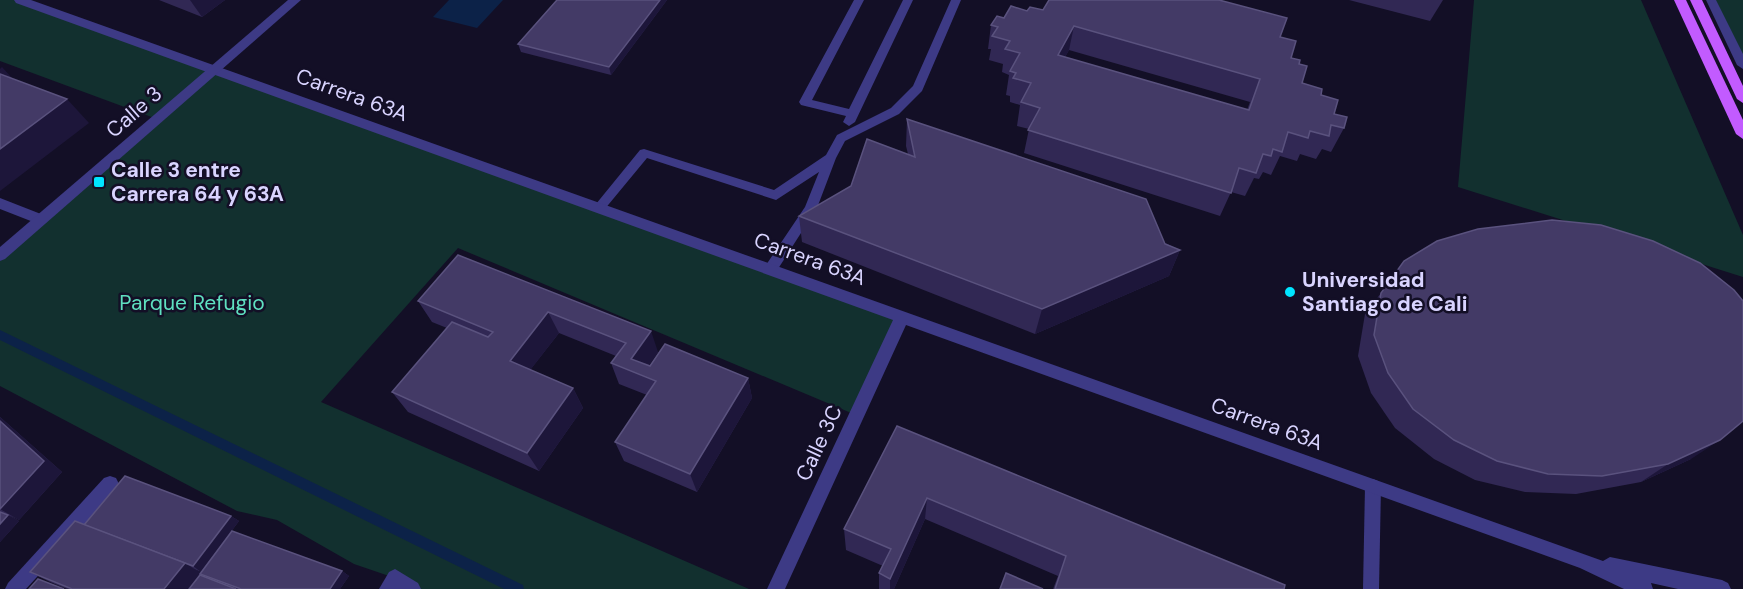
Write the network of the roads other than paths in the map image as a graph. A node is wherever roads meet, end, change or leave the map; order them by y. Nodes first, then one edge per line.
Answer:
1 (20, 0) edge
2 (295, 0) edge
3 (860, 0) edge
4 (908, 0) edge
5 (956, 0) edge
6 (1680, 0) edge
7 (1696, 0) edge
8 (1711, 0) edge
9 (1743, 65) edge
10 (214, 70) junction
11 (1743, 99) edge
12 (853, 114) junction
13 (1743, 134) edge
14 (841, 138) junction
15 (830, 158) junction
16 (0, 203) edge
17 (600, 207) junction
18 (41, 220) junction
19 (0, 255) edge
20 (771, 268) junction
21 (902, 317) junction
22 (110, 484) dead end
23 (1373, 486) junction
24 (1584, 561) junction
25 (391, 584) edge
26 (14, 589) edge
27 (412, 589) edge
28 (776, 589) edge
29 (1371, 589) edge
30 (1644, 589) edge
31 (1722, 589) edge

1 - 10 street, Carrera 63A
2 - 10 street, Calle 3
3 - 12 lane
4 - 12 lane
5 - 14 lane
6 - 13 main road
7 - 11 main road
8 - 9 lane
10 - 17 street, Carrera 63A
10 - 18 street, Calle 3
12 - 14 lane
14 - 15 lane
15 - 17 lane
15 - 20 lane
16 - 18 street
17 - 20 street, Carrera 63A
18 - 19 street, Calle 3
20 - 21 street, Carrera 63A
21 - 23 street, Carrera 63A
21 - 28 street, Calle 3C
22 - 26 street
23 - 24 street, Carrera 63A
23 - 29 lane
24 - 30 street, Carrera 63A
24 - 31 street, Carrera 63A
25 - 27 street

